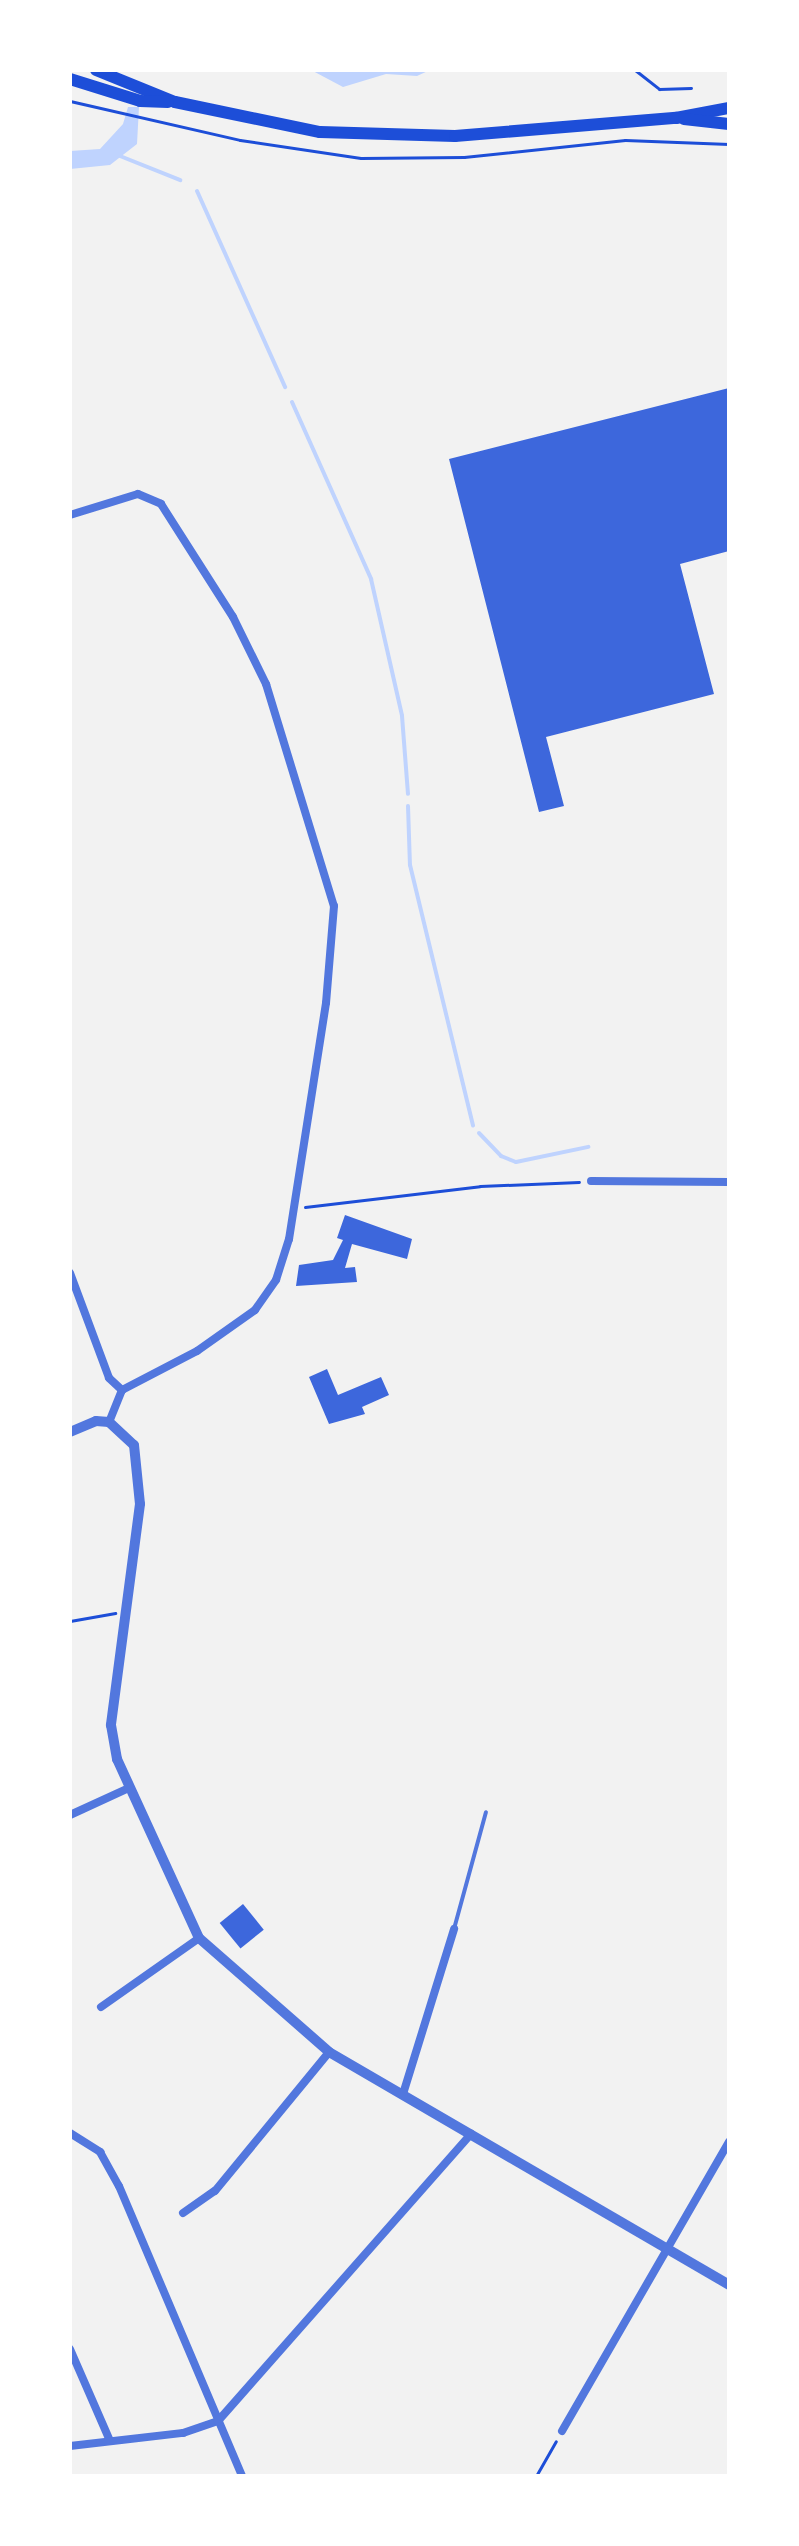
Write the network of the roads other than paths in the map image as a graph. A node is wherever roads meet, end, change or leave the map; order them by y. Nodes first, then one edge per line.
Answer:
1 (96, 70) edge
2 (70, 79) edge
3 (175, 102) junction
4 (729, 108) edge
5 (676, 118) junction
6 (729, 124) edge
7 (70, 515) edge
8 (591, 1181) road end
9 (729, 1182) edge
10 (70, 1273) edge
11 (122, 1390) junction
12 (109, 1422) junction
13 (70, 1432) edge
14 (129, 1788) junction
15 (486, 1812) dead end
16 (70, 1815) edge
17 (454, 1929) joint
18 (199, 1938) junction
19 (101, 2007) dead end
20 (329, 2052) junction
21 (403, 2094) junction
22 (70, 2133) edge
23 (471, 2134) junction
24 (729, 2142) edge
25 (183, 2213) dead end
26 (666, 2247) junction
27 (729, 2285) edge
28 (70, 2349) edge
29 (218, 2421) junction
30 (562, 2431) road end
31 (110, 2441) junction
32 (70, 2446) edge
33 (242, 2476) edge

1 - 3 main road
2 - 3 main road
3 - 5 main road
4 - 5 main road
5 - 6 main road
7 - 11 street
8 - 9 street
10 - 11 street
11 - 12 street
12 - 13 street
12 - 14 street
14 - 16 street
14 - 18 street
15 - 17 lane
17 - 21 street
18 - 19 street
18 - 20 street
20 - 21 street
20 - 25 street
21 - 23 street
22 - 29 street
23 - 26 street
23 - 29 street
24 - 26 street
26 - 27 street
26 - 30 street
28 - 31 street
29 - 31 street
29 - 33 street
31 - 32 street

